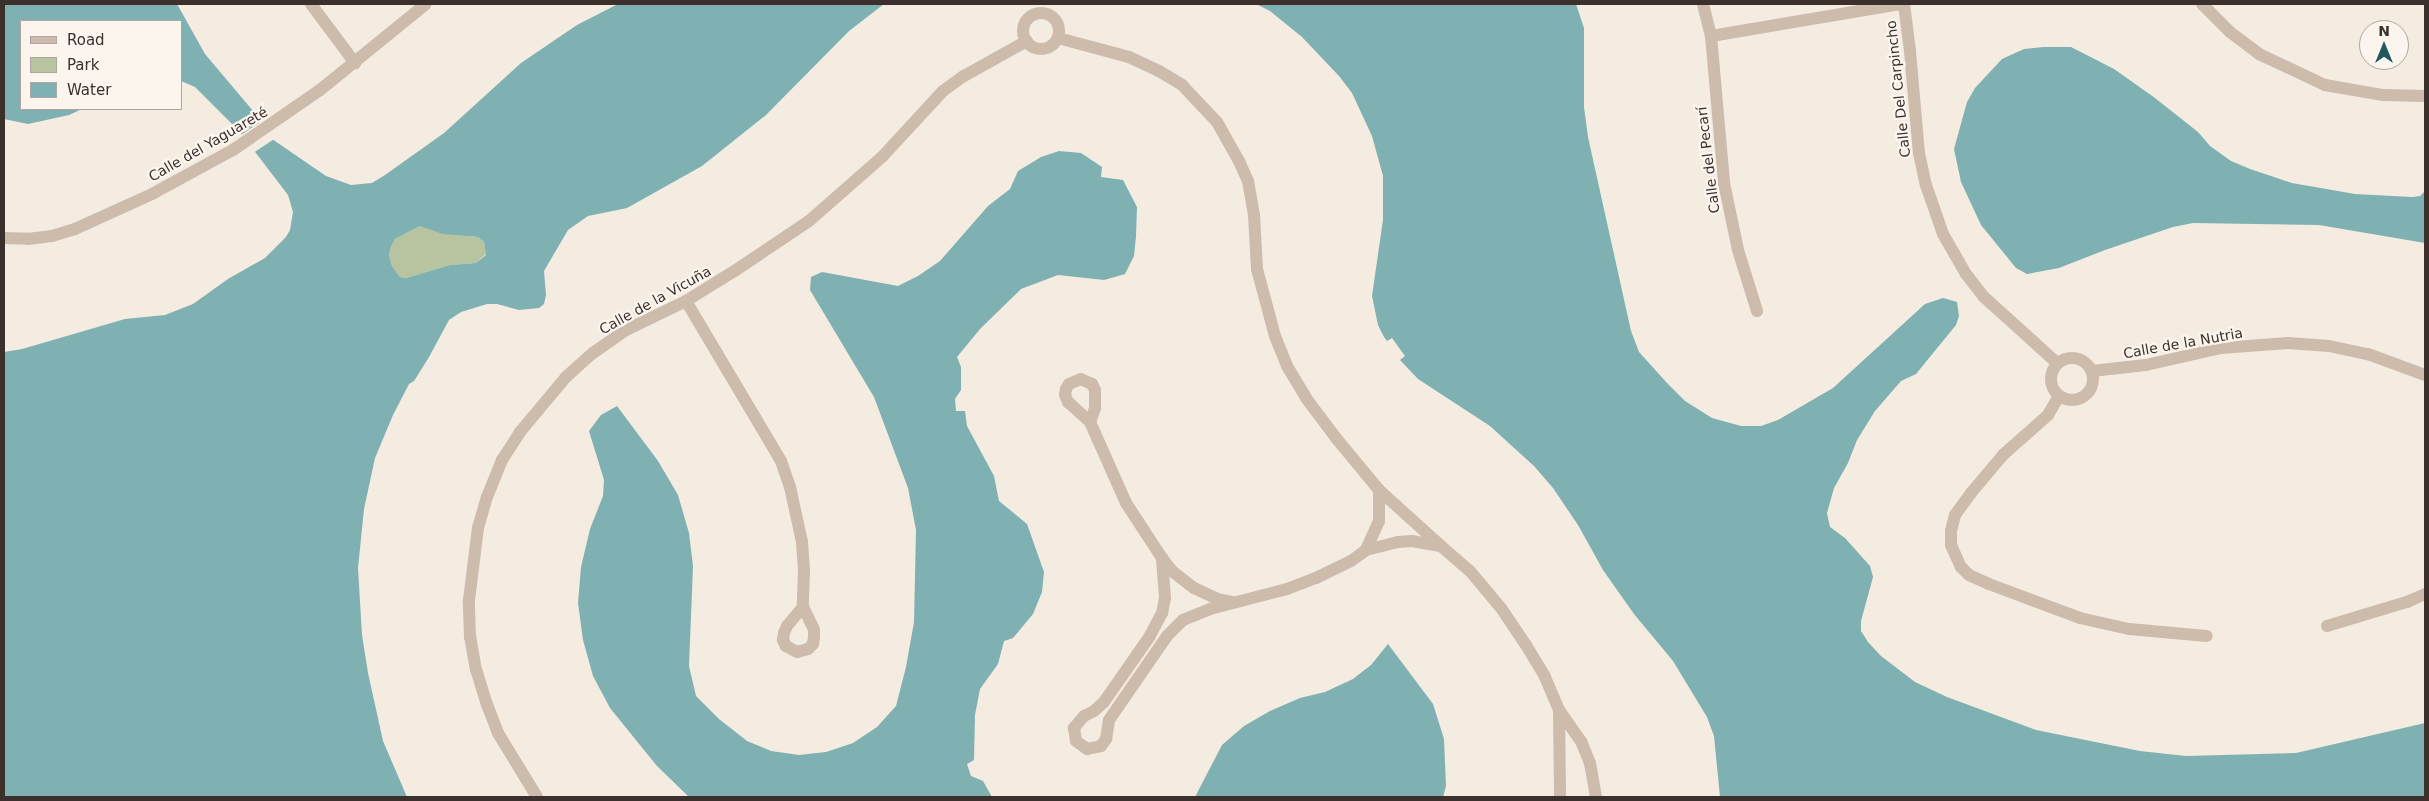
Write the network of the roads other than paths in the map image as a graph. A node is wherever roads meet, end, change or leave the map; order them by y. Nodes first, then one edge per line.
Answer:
1 (312, 4) edge
2 (426, 4) edge
3 (1032, 4) edge
4 (1050, 4) edge
5 (1704, 4) edge
6 (1902, 4) edge
7 (2202, 4) edge
8 (1030, 17) junction
9 (1057, 22) junction
10 (1711, 36) junction
11 (1058, 38) junction
12 (1027, 41) junction
13 (355, 63) junction
14 (2425, 96) edge
15 (4, 238) edge
16 (686, 301) junction
17 (1757, 311) dead end
18 (2057, 363) junction
19 (2092, 371) junction
20 (2425, 375) edge
21 (2059, 396) junction
22 (1090, 422) dead end
23 (1379, 490) junction
24 (1441, 546) junction
25 (1366, 550) junction
26 (1162, 558) junction
27 (2425, 594) edge
28 (1234, 602) junction
29 (803, 607) dead end
30 (1162, 610) junction
31 (1183, 620) junction
32 (2326, 626) dead end
33 (2207, 636) dead end
34 (1559, 710) junction
35 (1094, 711) junction
36 (1108, 720) junction
37 (537, 797) edge
38 (1560, 797) edge
39 (1596, 797) edge

1 - 13 street
2 - 13 street, Calle del Yaguareté
3 - 8 street
4 - 9 street
5 - 10 street, Calle del Pecarí
6 - 10 street
6 - 18 street, Calle Del Carpincho
7 - 14 street
8 - 9 street
8 - 12 street
9 - 11 street
10 - 17 street, Calle del Pecarí
11 - 12 street
11 - 23 street
12 - 16 street, Calle de la Vicuña
13 - 15 street, Calle del Yaguareté
16 - 29 street
16 - 37 street, Calle de la Vicuña
18 - 19 street
18 - 21 street
19 - 20 street, Calle de la Nutria
19 - 21 street
21 - 33 street
22 - 26 street
23 - 24 street
23 - 25 street
24 - 25 street
24 - 34 street
25 - 28 street
26 - 28 street
26 - 30 street
27 - 32 street
28 - 31 street
30 - 31 street
30 - 35 street
31 - 36 street
34 - 38 street
34 - 39 street
35 - 36 street
35 - 36 street

